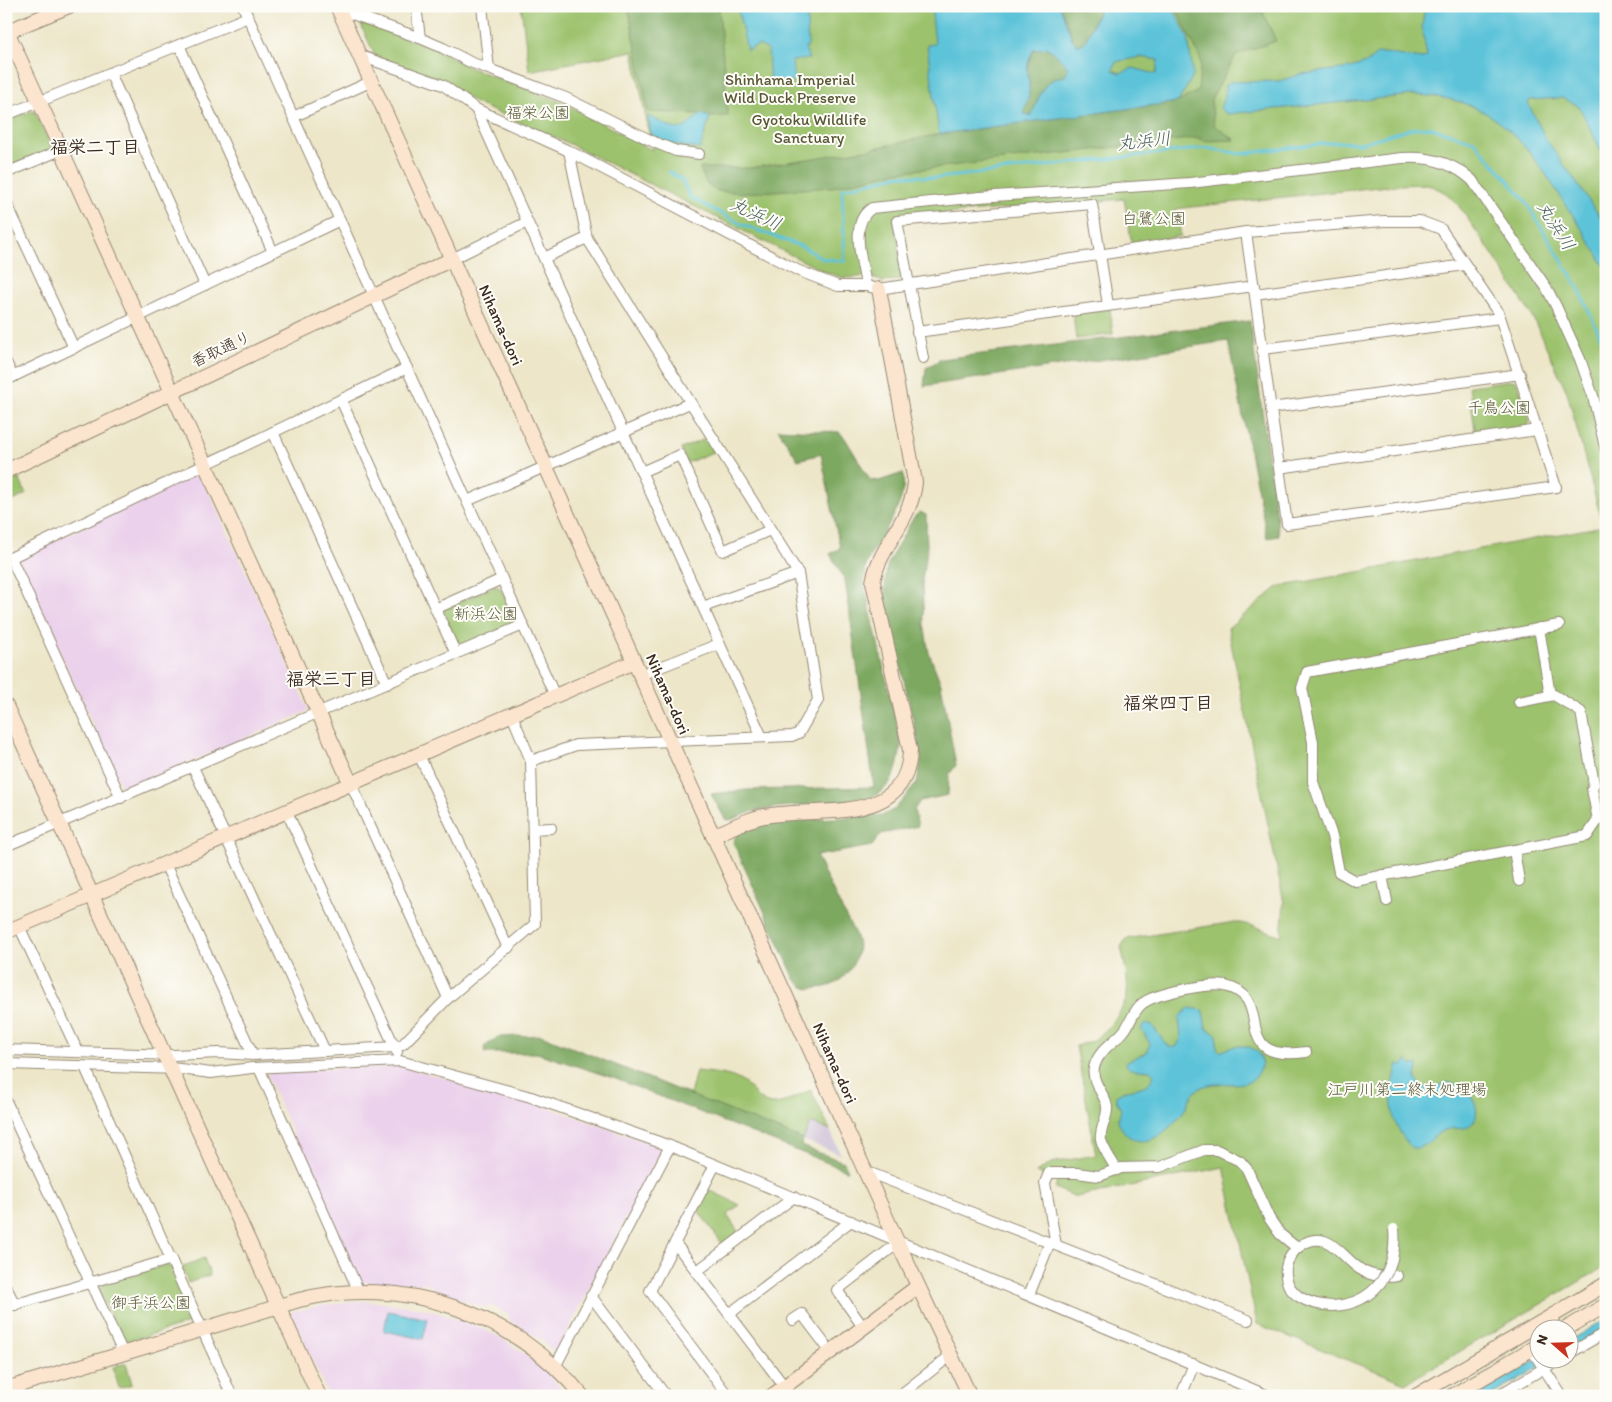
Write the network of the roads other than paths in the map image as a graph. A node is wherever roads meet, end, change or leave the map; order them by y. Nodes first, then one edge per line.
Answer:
1 (69, 6) edge
2 (243, 6) edge
3 (416, 6) edge
4 (482, 6) edge
5 (335, 7) edge
6 (248, 17) junction
7 (7, 31) edge
8 (420, 38) junction
9 (179, 45) junction
10 (358, 55) junction
11 (489, 70) junction
12 (110, 73) junction
13 (370, 82) junction
14 (39, 102) junction
15 (476, 109) junction
16 (6, 115) edge
17 (293, 117) junction
18 (61, 150) junction
19 (570, 150) junction
20 (699, 154) dead end
21 (6, 172) edge
22 (6, 202) edge
23 (340, 220) junction
24 (527, 222) junction
25 (1246, 232) junction
26 (587, 238) junction
27 (273, 252) junction
28 (1100, 254) junction
29 (544, 258) junction
30 (452, 259) junction
31 (1465, 265) junction
32 (908, 284) junction
33 (205, 285) junction
34 (872, 288) junction
35 (1255, 290) junction
36 (374, 296) junction
37 (1108, 305) junction
38 (137, 317) junction
39 (1500, 318) junction
40 (917, 332) junction
41 (74, 348) junction
42 (1263, 349) junction
43 (923, 358) dead end
44 (6, 362) edge
45 (407, 368) junction
46 (1520, 374) junction
47 (10, 379) edge
48 (172, 392) junction
49 (341, 400) junction
50 (690, 403) junction
51 (1271, 408) junction
52 (1538, 430) junction
53 (272, 432) junction
54 (623, 432) junction
55 (1606, 451) edge
56 (204, 464) junction
57 (545, 466) junction
58 (1279, 468) junction
59 (6, 470) edge
60 (641, 472) junction
61 (467, 501) junction
62 (770, 530) junction
63 (8, 559) edge
64 (798, 574) junction
65 (502, 579) junction
66 (702, 607) junction
67 (436, 609) junction
68 (523, 625) junction
69 (1559, 625) dead end
70 (1539, 628) junction
71 (719, 644) junction
72 (456, 654) junction
73 (634, 662) junction
74 (640, 675) junction
75 (387, 684) junction
76 (1550, 695) junction
77 (555, 696) junction
78 (1519, 702) dead end
79 (6, 706) edge
80 (318, 714) junction
81 (512, 715) junction
82 (762, 737) junction
83 (670, 742) junction
84 (419, 755) junction
85 (531, 762) junction
86 (193, 767) junction
87 (350, 784) junction
88 (120, 798) junction
89 (287, 812) junction
90 (1601, 814) edge
91 (59, 823) junction
92 (551, 828) dead end
93 (533, 829) junction
94 (713, 836) junction
95 (226, 838) junction
96 (6, 846) edge
97 (1514, 850) junction
98 (165, 864) junction
99 (1382, 876) junction
100 (1519, 881) dead end
101 (92, 896) junction
102 (1387, 901) dead end
103 (13, 929) edge
104 (508, 948) junction
105 (448, 998) junction
106 (395, 1048) junction
107 (6, 1050) edge
108 (324, 1051) junction
109 (78, 1052) junction
110 (1306, 1052) dead end
111 (164, 1055) junction
112 (253, 1055) junction
113 (400, 1061) junction
114 (6, 1064) edge
115 (85, 1066) junction
116 (259, 1068) junction
117 (171, 1069) junction
118 (6, 1101) edge
119 (670, 1146) junction
120 (715, 1165) junction
121 (1118, 1170) junction
122 (865, 1171) junction
123 (794, 1197) junction
124 (851, 1221) junction
125 (1394, 1230) dead end
126 (897, 1241) junction
127 (675, 1243) junction
128 (1053, 1244) junction
129 (1297, 1248) junction
130 (172, 1259) junction
131 (696, 1272) junction
132 (1397, 1276) dead end
133 (90, 1283) junction
134 (1606, 1284) edge
135 (917, 1286) junction
136 (6, 1287) edge
137 (359, 1292) junction
138 (1030, 1295) junction
139 (591, 1296) junction
140 (1606, 1305) edge
141 (10, 1306) edge
142 (278, 1306) junction
143 (729, 1314) junction
144 (793, 1320) dead end
145 (1248, 1320) dead end
146 (1580, 1320) edge
147 (863, 1327) junction
148 (204, 1329) junction
149 (1606, 1332) edge
150 (1580, 1347) edge
151 (830, 1351) junction
152 (123, 1353) junction
153 (950, 1356) junction
154 (1530, 1361) edge
155 (1194, 1364) junction
156 (1530, 1365) edge
157 (555, 1366) junction
158 (1547, 1370) edge
159 (784, 1386) junction
160 (6, 1389) edge
161 (232, 1396) edge
162 (319, 1396) edge
163 (582, 1396) edge
164 (666, 1396) edge
165 (728, 1396) edge
166 (772, 1396) edge
167 (898, 1396) edge
168 (970, 1396) edge
169 (1181, 1396) edge
170 (1269, 1396) edge
171 (1416, 1396) edge
172 (1452, 1396) edge
173 (1497, 1396) edge
174 (1562, 1396) edge

1 - 7 street
2 - 6 street
3 - 8 street
4 - 11 street
5 - 8 street
5 - 10 street, Nihama-dori
6 - 9 street
6 - 17 street
7 - 14 street
8 - 11 street
9 - 12 street
9 - 27 street
10 - 13 street, Nihama-dori
10 - 15 street
11 - 20 street
12 - 14 street
12 - 33 street
13 - 17 street
13 - 30 street, Nihama-dori
14 - 16 street
14 - 18 street
15 - 19 street
15 - 24 street
17 - 23 street
18 - 21 street
18 - 38 street
19 - 26 street
19 - 34 street
22 - 41 street
23 - 27 street
23 - 36 street
24 - 29 street
24 - 30 street
25 - 28 street
25 - 31 street
25 - 35 street
26 - 29 street
26 - 50 street
27 - 33 street
28 - 32 street
28 - 32 street
28 - 37 street
29 - 54 street
30 - 36 street, 香取通り
30 - 57 street, Nihama-dori
31 - 35 street
31 - 39 street
32 - 34 street
32 - 40 street
33 - 38 street
34 - 55 street
34 - 94 street
35 - 37 street
35 - 42 street
36 - 45 street
36 - 48 street, 香取通り
37 - 40 street
38 - 41 street
38 - 48 street
39 - 42 street
39 - 46 street
40 - 43 street
41 - 47 street
42 - 51 street
44 - 47 street
45 - 49 street
45 - 61 street
46 - 51 street
46 - 52 street
48 - 56 street
48 - 59 street, 香取通り
49 - 53 street
49 - 67 street
50 - 54 street
50 - 62 street
51 - 58 street
52 - 58 street
52 - 58 street
53 - 56 street
53 - 75 street
54 - 57 street
54 - 60 street
56 - 63 street
56 - 80 street
57 - 61 street
57 - 73 street, Nihama-dori
60 - 62 street
60 - 66 street
61 - 65 street
62 - 64 street
63 - 88 street
64 - 66 street
64 - 82 street
65 - 67 street
65 - 68 street
66 - 71 street
67 - 72 street
68 - 72 street
68 - 77 street
69 - 70 street
70 - 76 street
70 - 99 street
71 - 74 street
71 - 82 street
72 - 75 street
73 - 74 street, Nihama-dori
73 - 77 street
74 - 83 street, Nihama-dori
75 - 80 street
76 - 78 street
76 - 90 street
77 - 81 street
79 - 91 street
80 - 86 street
80 - 87 street
81 - 84 street
81 - 85 street
82 - 83 street
83 - 85 street
83 - 94 street, Nihama-dori
84 - 87 street
84 - 104 street
85 - 93 street
86 - 88 street
86 - 95 street
87 - 89 street
87 - 105 street
88 - 91 street
89 - 95 street
89 - 106 street
90 - 97 street
91 - 96 street
91 - 101 street
92 - 93 street
93 - 104 street
94 - 122 street, Nihama-dori
95 - 98 street
95 - 108 street
97 - 99 street
97 - 100 street
98 - 101 street
98 - 112 street
99 - 102 street
101 - 103 street
101 - 111 street
103 - 109 street
104 - 105 street
105 - 106 street
106 - 108 street
106 - 113 street
107 - 109 street
108 - 112 street
109 - 111 street
110 - 121 street
111 - 112 street
111 - 117 street
113 - 116 street
113 - 119 street
114 - 115 street
115 - 117 street
115 - 130 street
116 - 117 street
116 - 137 street
117 - 142 street
118 - 133 street
119 - 120 street
119 - 139 street
120 - 123 street
120 - 127 street
121 - 128 street
121 - 129 street
122 - 126 street, Nihama-dori
122 - 128 street
123 - 124 street
123 - 131 street
124 - 126 street
124 - 143 street
125 - 129 street, bridge
126 - 135 street, Nihama-dori
126 - 138 street
126 - 147 street
127 - 131 street
127 - 165 street
128 - 138 street
128 - 145 street
129 - 132 street
130 - 133 street
130 - 148 street
131 - 143 street
133 - 141 street
133 - 152 street
134 - 171 street
135 - 147 street
135 - 153 street, Nihama-dori
136 - 141 street
137 - 142 street
137 - 157 street
138 - 155 street
139 - 157 street
139 - 164 street
140 - 146 street
142 - 148 street
142 - 162 street
143 - 159 street
144 - 151 street
147 - 151 street
148 - 152 street
148 - 161 street
149 - 150 street
151 - 159 street
152 - 160 street
153 - 167 street
153 - 168 street, Nihama-dori
154 - 172 street
155 - 169 street
155 - 170 street
156 - 173 street
157 - 163 street
158 - 174 street
159 - 166 street

